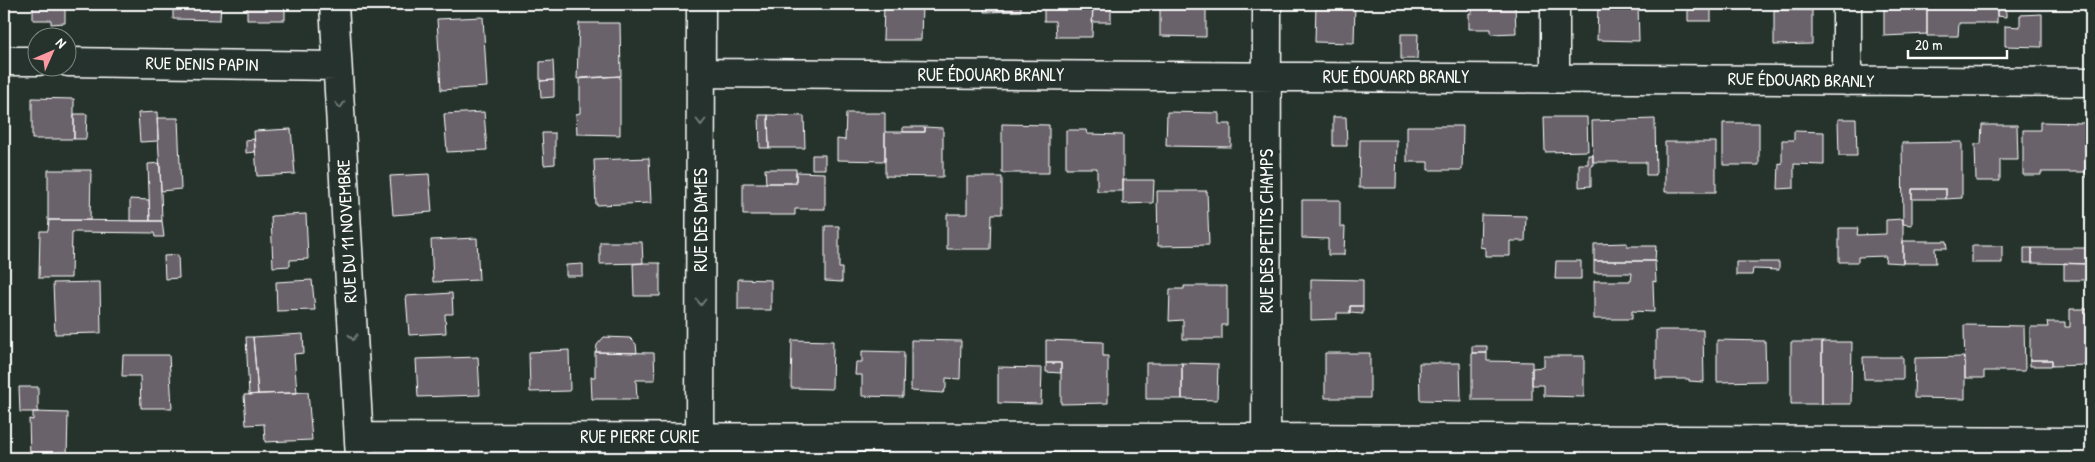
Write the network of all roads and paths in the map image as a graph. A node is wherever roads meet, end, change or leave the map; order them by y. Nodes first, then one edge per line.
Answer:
1 (334, 4) edge
2 (701, 4) edge
3 (1267, 4) edge
4 (1555, 4) edge
5 (1846, 4) edge
6 (4, 60) edge
7 (28, 61) edge
8 (78, 62) edge
9 (337, 66) junction
10 (701, 73) junction
11 (1267, 77) junction
12 (1555, 78) junction
13 (1847, 81) junction
14 (2091, 82) edge
15 (700, 437) junction
16 (2091, 442) edge
17 (359, 448) edge
18 (1266, 448) edge

1 - 9 street, RUE DU 11 NOVEMBRE
2 - 10 street, RUE DES DAMES
3 - 11 street, RUE DES PETITS CHAMPS
4 - 12 street
5 - 13 street
6 - 7 street
8 - 9 street, RUE DENIS PAPIN
9 -> 17 street, RUE DU 11 NOVEMBRE
10 - 11 street, RUE ÉDOUARD BRANLY
10 -> 15 street, RUE DES DAMES
11 - 12 street, RUE ÉDOUARD BRANLY
11 - 18 street, RUE DES PETITS CHAMPS
12 - 13 street, RUE ÉDOUARD BRANLY
13 - 14 street, RUE ÉDOUARD BRANLY
15 - 17 street, RUE PIERRE CURIE
15 - 18 street, RUE PIERRE CURIE
16 - 18 street, RUE PIERRE CURIE

